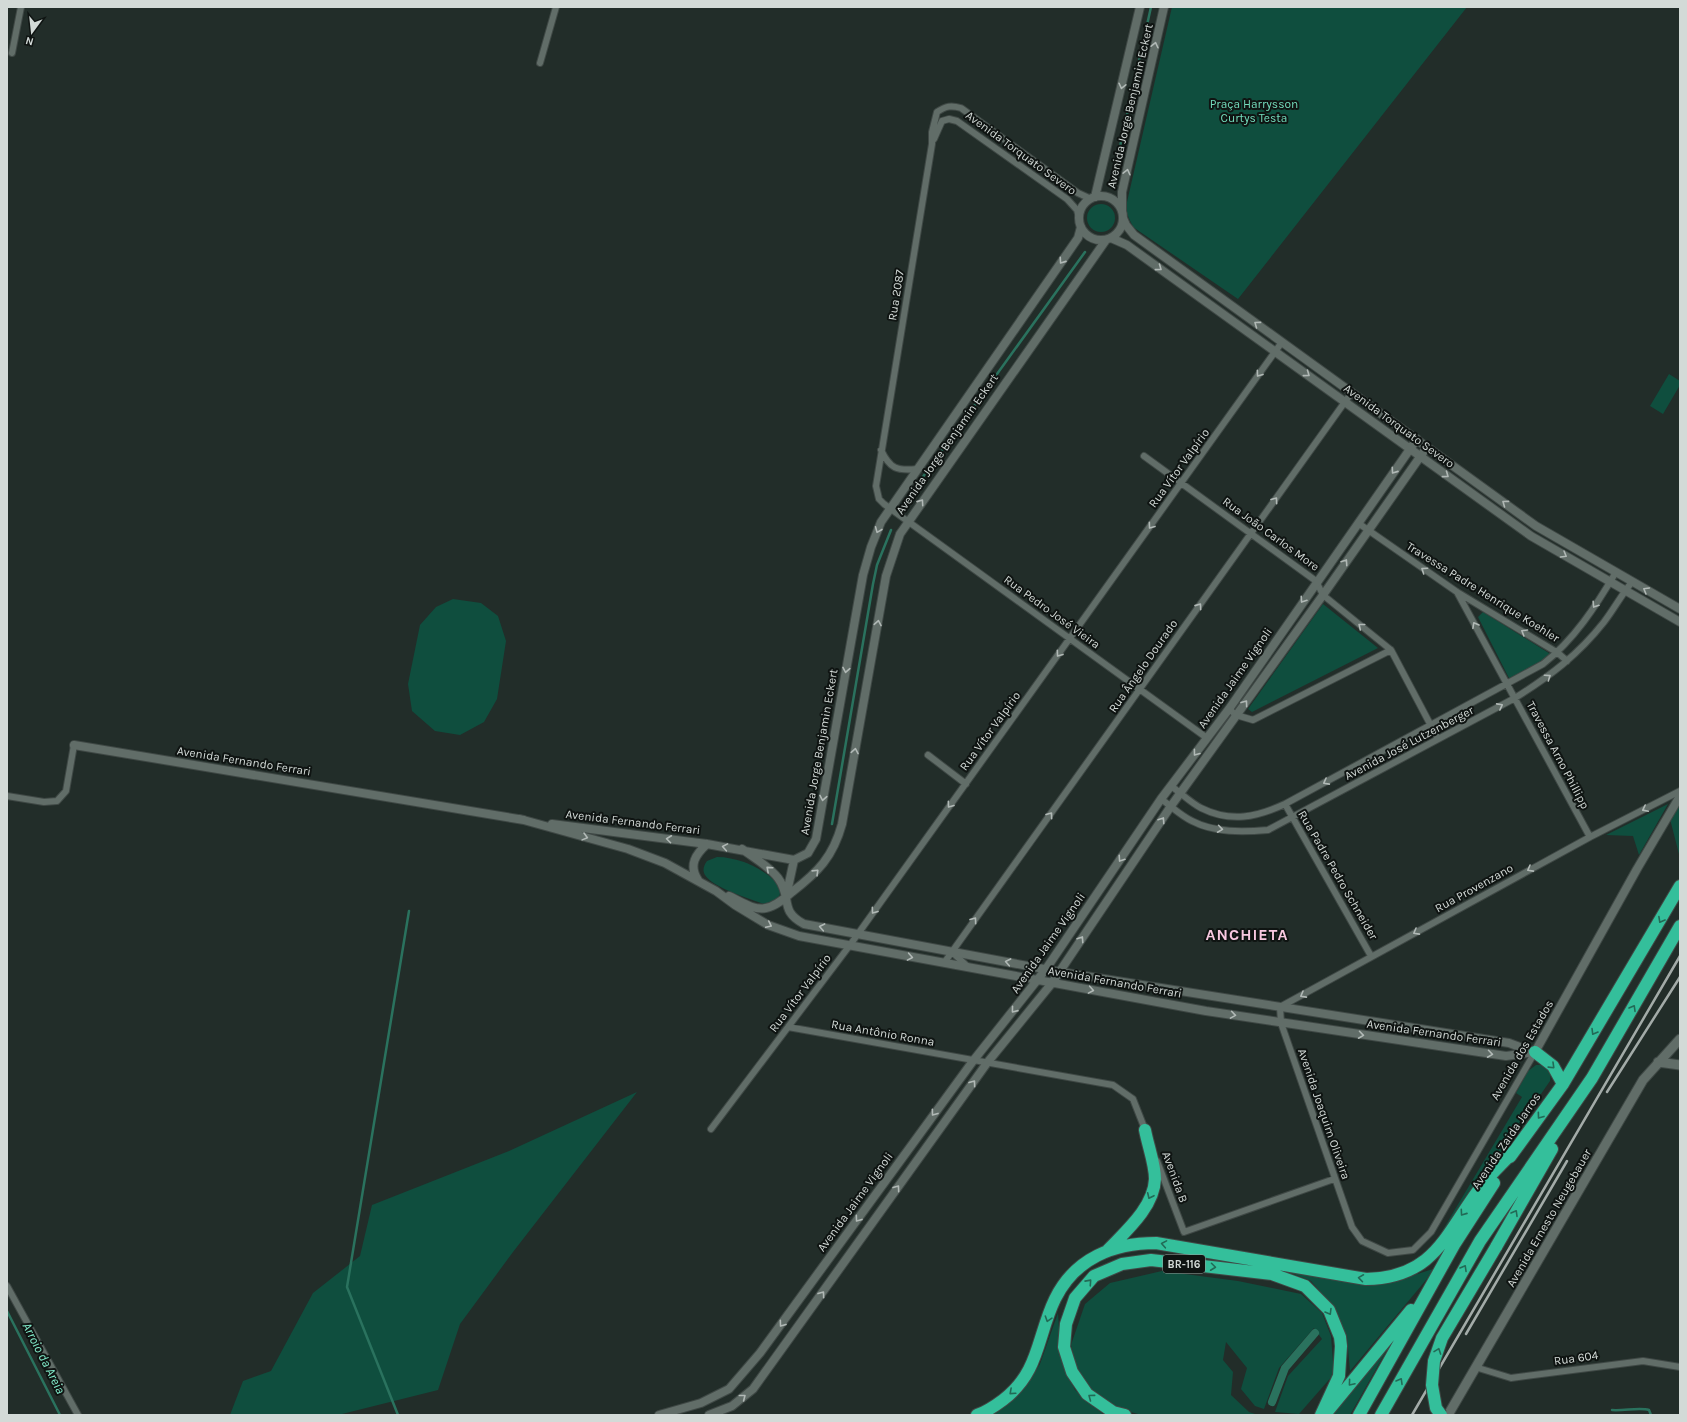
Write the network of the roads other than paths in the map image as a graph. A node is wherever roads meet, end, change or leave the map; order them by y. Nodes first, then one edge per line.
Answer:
1 (21, 7) edge
2 (556, 7) edge
3 (1140, 7) edge
4 (1164, 7) edge
5 (12, 53) dead end
6 (540, 63) dead end
7 (960, 108) joint
8 (932, 144) junction
9 (1093, 198) junction
10 (1122, 215) junction
11 (1079, 218) junction
12 (1080, 227) junction
13 (1108, 239) junction
14 (1282, 342) junction
15 (1275, 352) junction
16 (1352, 392) junction
17 (1345, 402) junction
18 (1416, 439) junction
19 (1426, 447) junction
20 (1410, 448) junction
21 (882, 450) junction
22 (1144, 456) dead end
23 (1420, 456) junction
24 (917, 469) junction
25 (1181, 483) junction
26 (1485, 489) junction
27 (1478, 497) junction
28 (887, 506) junction
29 (908, 521) junction
30 (1358, 523) junction
31 (1367, 530) junction
32 (1251, 533) junction
33 (1616, 572) junction
34 (1316, 581) junction
35 (1610, 582) junction
36 (1632, 582) junction
37 (1625, 590) junction
38 (1457, 592) junction
39 (1323, 595) junction
40 (1680, 609) edge
41 (1680, 622) edge
42 (1070, 638) junction
43 (1391, 650) junction
44 (1558, 653) junction
45 (1567, 661) junction
46 (1508, 684) junction
47 (1140, 689) junction
48 (1515, 698) junction
49 (1229, 709) junction
50 (1236, 715) junction
51 (1431, 726) junction
52 (1207, 738) junction
53 (1438, 739) junction
54 (74, 745) joint
55 (928, 755) dead end
56 (966, 784) junction
57 (1171, 786) junction
58 (1680, 791) edge
59 (1180, 793) junction
60 (7, 796) edge
61 (1680, 796) edge
62 (1161, 799) junction
63 (1285, 804) junction
64 (1171, 806) junction
65 (1292, 818) junction
66 (520, 819) junction
67 (1590, 837) junction
68 (707, 844) junction
69 (742, 850) junction
70 (794, 860) junction
71 (698, 881) junction
72 (1680, 886) edge
73 (716, 891) junction
74 (786, 897) junction
75 (1680, 926) edge
76 (858, 934) junction
77 (850, 946) junction
78 (952, 952) junction
79 (1371, 956) junction
80 (944, 963) junction
81 (971, 968) junction
82 (1046, 969) junction
83 (1060, 972) junction
84 (1038, 980) junction
85 (1052, 983) junction
86 (1209, 996) junction
87 (1280, 1007) junction
88 (1206, 1011) junction
89 (1281, 1023) junction
90 (788, 1027) junction
91 (1680, 1039) edge
92 (1535, 1052) junction
93 (973, 1060) junction
94 (1658, 1062) junction
95 (988, 1063) junction
96 (1680, 1065) edge
97 (1592, 1078) junction
98 (1563, 1084) junction
99 (711, 1129) dead end
100 (1145, 1130) junction
101 (1515, 1150) junction
102 (1334, 1179) junction
103 (1352, 1227) joint
104 (1108, 1250) junction
105 (7, 1286) edge
106 (1430, 1288) junction
107 (800, 1297) junction
108 (812, 1307) junction
109 (1475, 1367) junction
110 (1680, 1367) edge
111 (78, 1415) edge
112 (659, 1415) edge
113 (709, 1415) edge
114 (977, 1415) edge
115 (1125, 1415) edge
116 (1320, 1415) edge
117 (1324, 1415) edge
118 (1359, 1415) edge
119 (1381, 1415) edge
120 (1441, 1415) edge
121 (1448, 1415) edge

1 - 5 street
2 - 6 street
3 -> 9 street, Avenida Jorge Benjamin Eckert
10 -> 4 street, Avenida Jorge Benjamin Eckert
7 - 8 street, Rua 2087
7 - 9 street, Avenida Torquato Severo
8 - 11 street, Avenida Torquato Severo
8 - 21 street, Rua 2087
9 - 10 street
9 - 11 street
10 - 13 street
14 -> 10 street, Avenida Torquato Severo
11 - 12 street
12 - 13 street
12 -> 24 street, Avenida Jorge Benjamin Eckert
13 -> 15 street, Avenida Torquato Severo
29 -> 13 street, Avenida Jorge Benjamin Eckert
14 - 15 street, Rua Vítor Valpírio
14 - 16 street, Avenida Torquato Severo
15 -> 17 street, Avenida Torquato Severo
15 -> 25 street, Rua Vítor Valpírio
16 - 17 street, Rua Ângelo Dourado
16 - 18 street, Avenida Torquato Severo
17 - 20 street, Avenida Torquato Severo
32 -> 17 street, Rua Ângelo Dourado
18 - 19 street, Avenida Torquato Severo
18 - 20 street, Avenida Jaime Vignoli
19 - 23 street, Avenida Jaime Vignoli
19 - 26 street, Avenida Torquato Severo
20 - 23 street, Avenida Torquato Severo
20 -> 30 street, Avenida Jaime Vignoli
21 - 24 street
21 - 28 street, Rua 2087
22 - 25 street, Rua João Carlos More
23 -> 27 street, Avenida Torquato Severo
23 - 31 street, Avenida Jaime Vignoli
24 - 28 street, Avenida Jorge Benjamin Eckert
25 - 32 street, Rua João Carlos More
25 -> 42 street, Rua Vítor Valpírio
26 - 27 street
33 -> 26 street, Avenida Torquato Severo
27 -> 35 street, Avenida Torquato Severo
28 - 29 street, Rua Pedro José Vieira
28 -> 70 street, Avenida Jorge Benjamin Eckert
29 - 42 street, Rua Pedro José Vieira
74 -> 29 street, Avenida Jorge Benjamin Eckert
30 - 31 street, Travessa Padre Henrique Koehler
30 - 34 street, Avenida Jaime Vignoli
38 -> 31 street, Travessa Padre Henrique Koehler
39 -> 31 street, Avenida Jaime Vignoli
32 - 34 street, Rua João Carlos More
47 -> 32 street, Rua Ângelo Dourado
33 - 35 street, Avenida José Lutzenberger
33 - 36 street, Avenida Torquato Severo
34 - 39 street, Rua João Carlos More
34 -> 49 street, Avenida Jaime Vignoli
35 - 37 street, Avenida Torquato Severo
35 -> 44 street, Avenida José Lutzenberger
36 - 37 street, Avenida José Lutzenberger
40 -> 36 street, Avenida Torquato Severo
37 - 41 street, Avenida Torquato Severo
37 - 45 street, Avenida José Lutzenberger
44 -> 38 street, Travessa Padre Henrique Koehler
46 -> 38 street, Travessa Arno Phillipp
43 -> 39 street, Rua João Carlos More
50 -> 39 street, Avenida Jaime Vignoli
42 - 47 street, Rua Pedro José Vieira
42 -> 56 street, Rua Vítor Valpírio
43 - 50 street
43 - 51 street, Rua João Carlos More
44 - 45 street, Travessa Padre Henrique Koehler
44 - 46 street, Avenida José Lutzenberger
48 -> 45 street, Avenida José Lutzenberger
46 - 48 street, Travessa Arno Phillipp
46 - 51 street, Avenida José Lutzenberger
47 - 52 street, Rua Pedro José Vieira
78 -> 47 street, Rua Ângelo Dourado
53 -> 48 street, Avenida José Lutzenberger
48 - 67 street, Travessa Arno Phillipp
49 - 50 street
49 - 52 street, Avenida Jaime Vignoli
50 - 59 street, Avenida Jaime Vignoli
51 - 53 street, Rua João Carlos More
51 -> 63 street, Avenida José Lutzenberger
52 -> 57 street, Avenida Jaime Vignoli
53 - 65 street, Avenida José Lutzenberger
54 - 60 street, Avenida Fernando Ferrari
54 - 66 street, Avenida Fernando Ferrari
55 - 56 street
56 -> 76 street, Rua Vítor Valpírio
57 - 59 street, Avenida José Lutzenberger
57 - 62 street, Avenida Jaime Vignoli
58 -> 67 street, Rua Provenzano
59 - 63 street, Avenida José Lutzenberger
59 - 64 street, Avenida Jaime Vignoli
61 - 92 street, Avenida dos Estados
62 - 64 street, Avenida José Lutzenberger
62 -> 82 street, Avenida Jaime Vignoli
63 - 65 street, Rua Padre Pedro Schneider
64 -> 65 street, Avenida José Lutzenberger
83 -> 64 street, Avenida Jaime Vignoli
65 - 79 street, Rua Padre Pedro Schneider
68 -> 66 street, Avenida Fernando Ferrari
66 -> 71 street, Avenida Fernando Ferrari
67 -> 79 street, Rua Provenzano
69 -> 68 street, Avenida Fernando Ferrari
68 - 71 street
69 - 70 street, Avenida Fernando Ferrari
74 -> 69 street, Avenida Fernando Ferrari
70 - 74 street
71 - 73 street, Avenida Fernando Ferrari
72 -> 98 highway, Avenida Zaida Jarros
73 - 74 street, Avenida Jorge Benjamin Eckert
73 -> 77 street, Avenida Fernando Ferrari
76 -> 74 street, Avenida Fernando Ferrari
97 -> 75 highway
76 - 77 street, Rua Vítor Valpírio
76 - 78 street, Avenida Fernando Ferrari
77 -> 80 street, Avenida Fernando Ferrari
77 - 90 street, Rua Vítor Valpírio
78 - 80 street, Rua Ângelo Dourado
78 - 81 street
82 -> 78 street, Avenida Fernando Ferrari
79 -> 87 street, Rua Provenzano
80 - 81 street, Avenida Fernando Ferrari
81 - 84 street, Avenida Fernando Ferrari
82 - 83 street, Avenida Fernando Ferrari
82 - 84 street, Avenida Jaime Vignoli
83 - 85 street, Avenida Jaime Vignoli
83 - 86 street, Avenida Fernando Ferrari
84 - 85 street, Avenida Fernando Ferrari
84 -> 93 street, Avenida Jaime Vignoli
85 -> 88 street, Avenida Fernando Ferrari
85 - 95 street, Avenida Jaime Vignoli
86 - 87 street, Avenida Fernando Ferrari
86 - 88 street
87 - 89 street, Avenida Joaquim Oliveira
87 - 92 street, Avenida Fernando Ferrari
88 -> 89 street, Avenida Fernando Ferrari
89 -> 92 street, Avenida Fernando Ferrari
89 - 102 street, Avenida Joaquim Oliveira
90 - 93 street, Rua Antônio Ronna
90 - 99 street, Rua Vítor Valpírio
91 - 94 main road, Avenida Ernesto Neugebauer
92 -> 98 highway
92 - 103 street, Avenida dos Estados
93 - 95 street, Rua Antônio Ronna
93 -> 107 street, Avenida Jaime Vignoli
94 - 96 main road
94 - 109 main road, Avenida Ernesto Neugebauer
95 - 100 street, Avenida B
108 -> 95 street, Avenida Jaime Vignoli
119 -> 97 highway
120 -> 97 highway, bridge
98 -> 101 highway, Avenida Zaida Jarros
100 - 102 street, Avenida B
100 -> 104 highway
101 -> 104 highway
101 - 106 highway, Avenida Zaida Jarros
102 - 103 street, Avenida Joaquim Oliveira
104 -> 114 highway
105 - 111 street
106 -> 117 highway
106 - 118 highway, Avenida Zaida Jarros
107 - 108 street
107 -> 112 street, Avenida Jaime Vignoli
113 -> 108 street, Avenida Jaime Vignoli
109 - 110 street, Rua 604
109 - 121 main road, Avenida Ernesto Neugebauer
115 -> 116 highway, BR-116

